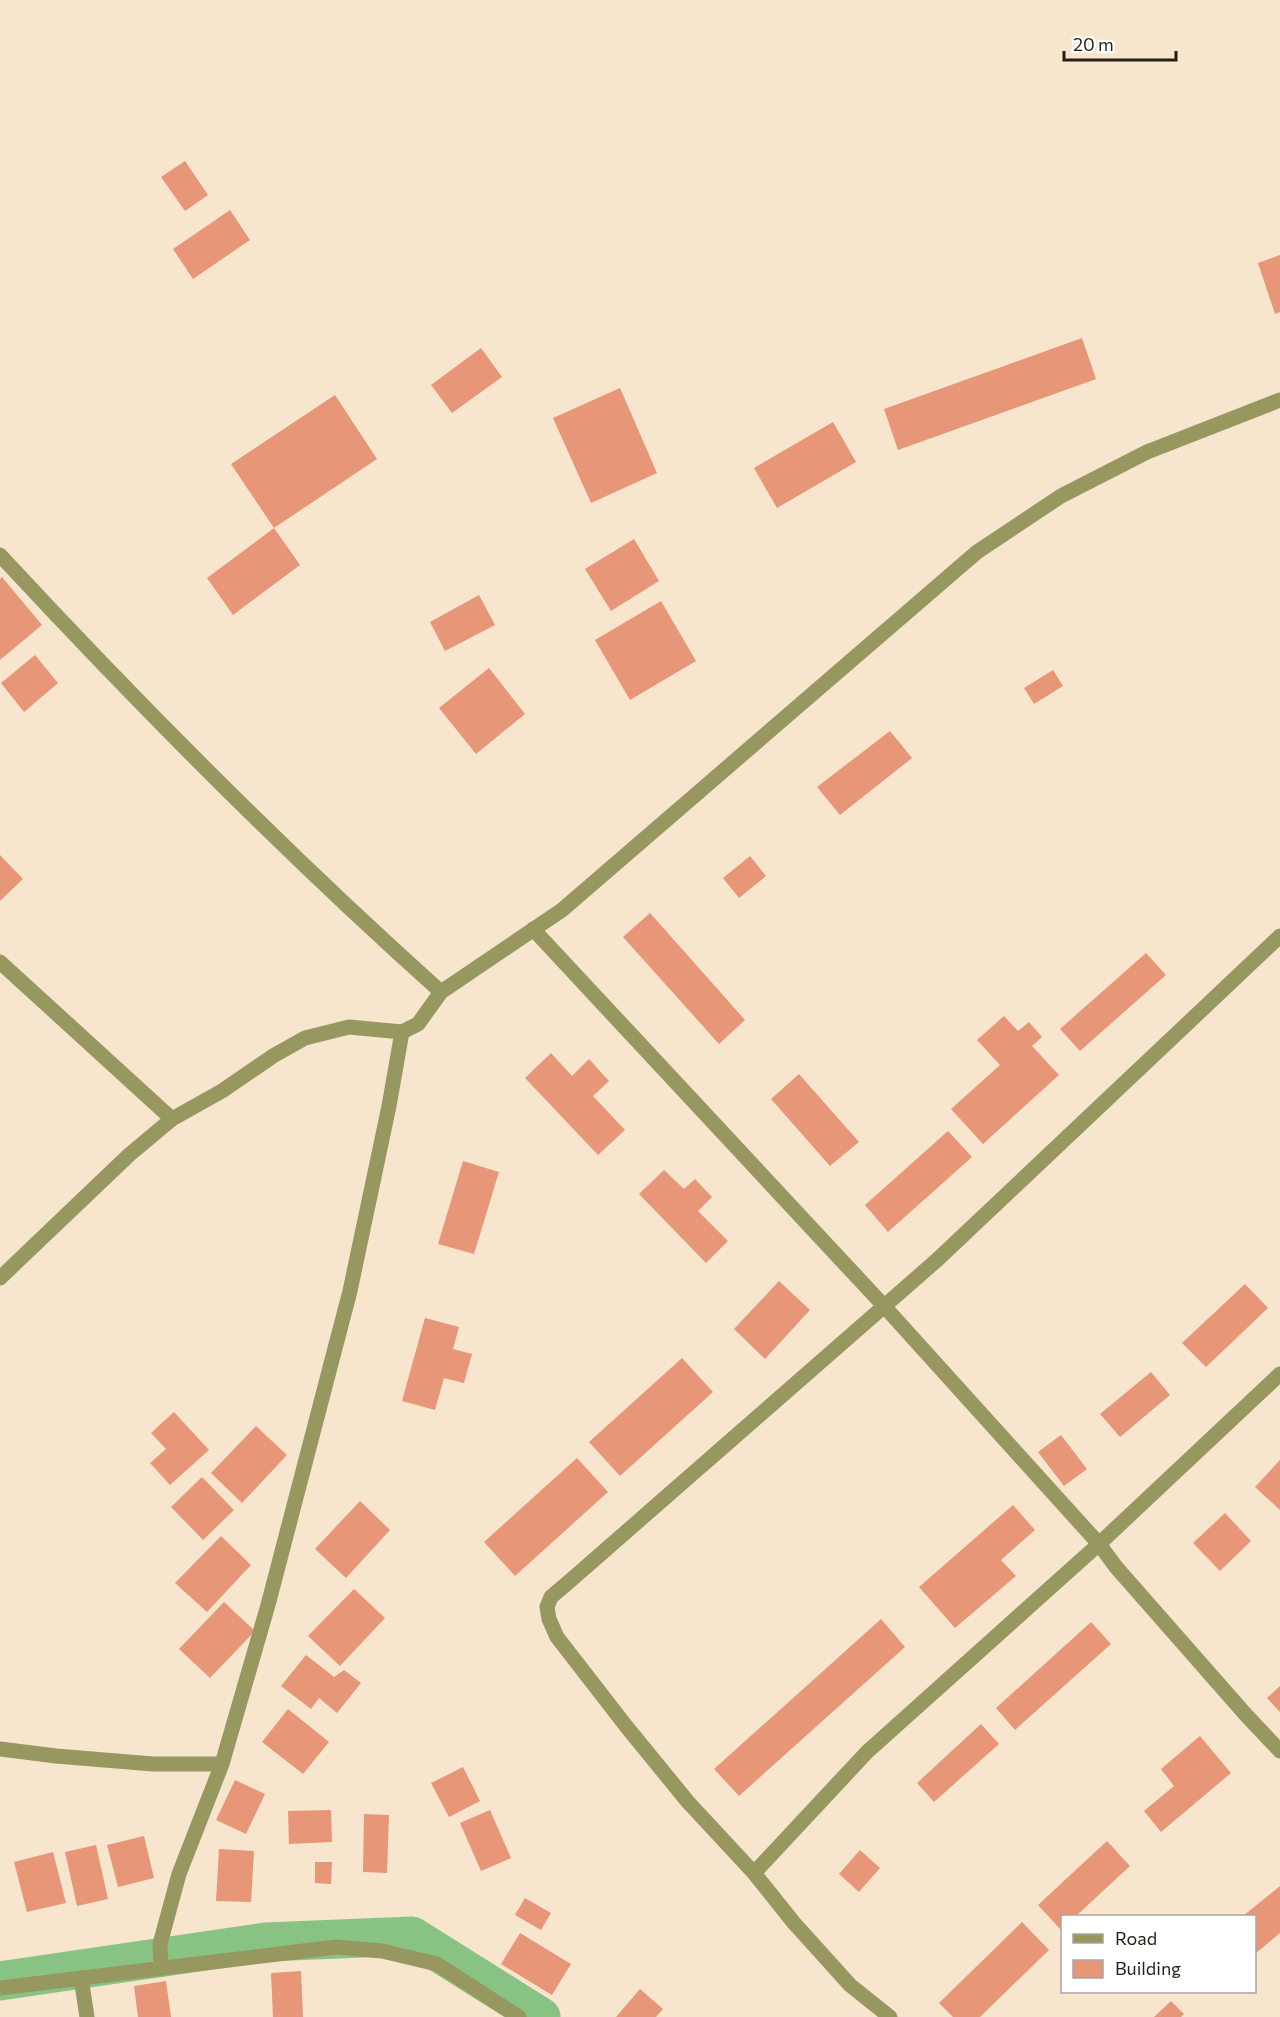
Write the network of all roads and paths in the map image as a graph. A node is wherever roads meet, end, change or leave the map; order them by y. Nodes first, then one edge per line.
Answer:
1 (1280, 400) edge
2 (0, 555) edge
3 (533, 928) junction
4 (1280, 936) edge
5 (0, 962) edge
6 (441, 992) junction
7 (402, 1032) junction
8 (172, 1119) junction
9 (0, 1278) edge
10 (884, 1306) junction
11 (1280, 1374) edge
12 (1099, 1544) junction
13 (0, 1749) edge
14 (1280, 1750) edge
15 (222, 1764) junction
16 (754, 1873) junction
17 (161, 1968) junction
18 (81, 1978) junction
19 (0, 1988) edge
20 (87, 2017) edge
21 (519, 2017) edge
22 (890, 2017) edge

1 - 3 street
2 - 6 street
3 - 6 street
3 - 10 street
4 - 10 street
5 - 8 street
6 - 7 street
7 - 8 street
7 - 15 street
8 - 9 street
10 - 12 street
10 - 16 street
11 - 12 street
12 - 14 street
12 - 16 street
13 - 15 street
15 - 17 street
16 - 22 street
17 - 18 street
17 - 21 street
18 - 19 street
18 - 20 street

